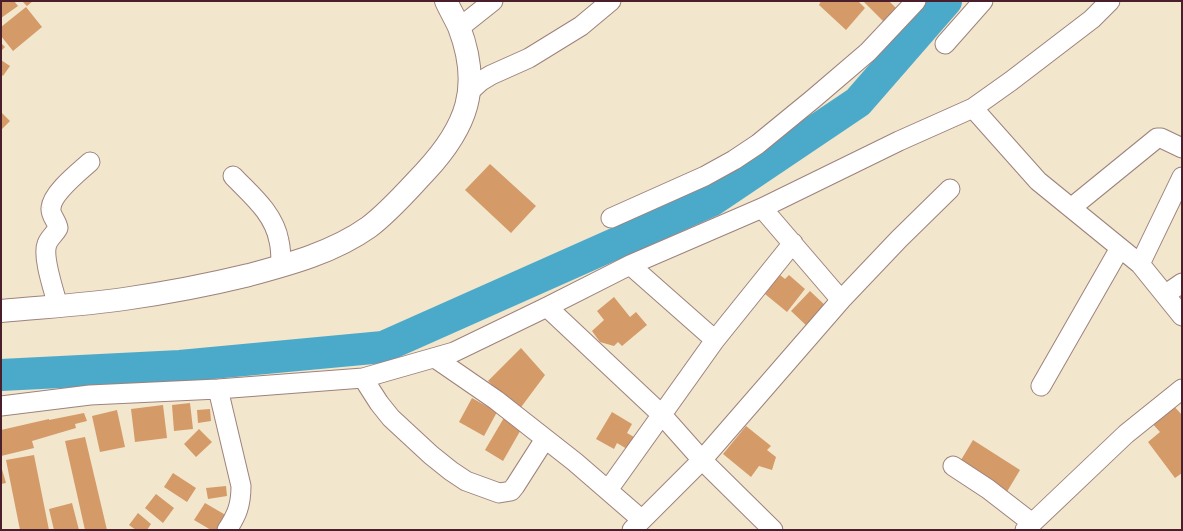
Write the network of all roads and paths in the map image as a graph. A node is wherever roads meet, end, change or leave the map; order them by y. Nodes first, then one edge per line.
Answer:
1 (446, 1) edge
2 (493, 1) edge
3 (611, 1) edge
4 (916, 1) edge
5 (983, 1) edge
6 (1110, 1) edge
7 (459, 28) junction
8 (944, 44) dead end
9 (470, 91) junction
10 (972, 108) junction
11 (1182, 148) edge
12 (90, 162) dead end
13 (233, 176) dead end
14 (1182, 177) edge
15 (950, 189) dead end
16 (762, 208) junction
17 (1071, 208) junction
18 (611, 218) dead end
19 (793, 244) junction
20 (1120, 248) junction
21 (1140, 264) junction
22 (630, 265) junction
23 (281, 266) junction
24 (1182, 283) edge
25 (1166, 294) junction
26 (841, 300) junction
27 (58, 306) junction
28 (547, 307) junction
29 (1, 311) edge
30 (1182, 316) edge
31 (715, 340) junction
32 (435, 358) junction
33 (363, 378) junction
34 (1041, 386) dead end
35 (218, 389) junction
36 (1182, 389) edge
37 (1, 406) edge
38 (662, 415) junction
39 (545, 439) junction
40 (702, 460) junction
41 (953, 466) dead end
42 (608, 490) junction
43 (637, 525) edge
44 (1029, 527) edge
45 (765, 528) edge
46 (227, 530) edge

1 - 7 street
2 - 7 street
3 - 9 street
4 - 18 street
5 - 8 street
6 - 10 street
7 - 9 street
9 - 23 street
10 - 16 street
10 - 17 street
11 - 17 street
12 - 27 street
13 - 23 street
14 - 21 street
15 - 26 street
16 - 19 street
16 - 22 street
17 - 20 street
19 - 26 street
19 - 31 street
20 - 21 street
20 - 34 street
21 - 25 street
22 - 28 street
22 - 31 street
23 - 27 street
24 - 25 street
25 - 30 street
26 - 40 street
27 - 29 street
28 - 32 street
28 - 38 street
31 - 38 street
32 - 33 street
32 - 39 street
33 - 35 street
33 - 39 street
35 - 37 street
35 - 46 street
36 - 44 street
38 - 40 street
38 - 42 street
39 - 42 street
40 - 43 street
40 - 45 street
41 - 44 street
42 - 43 street

